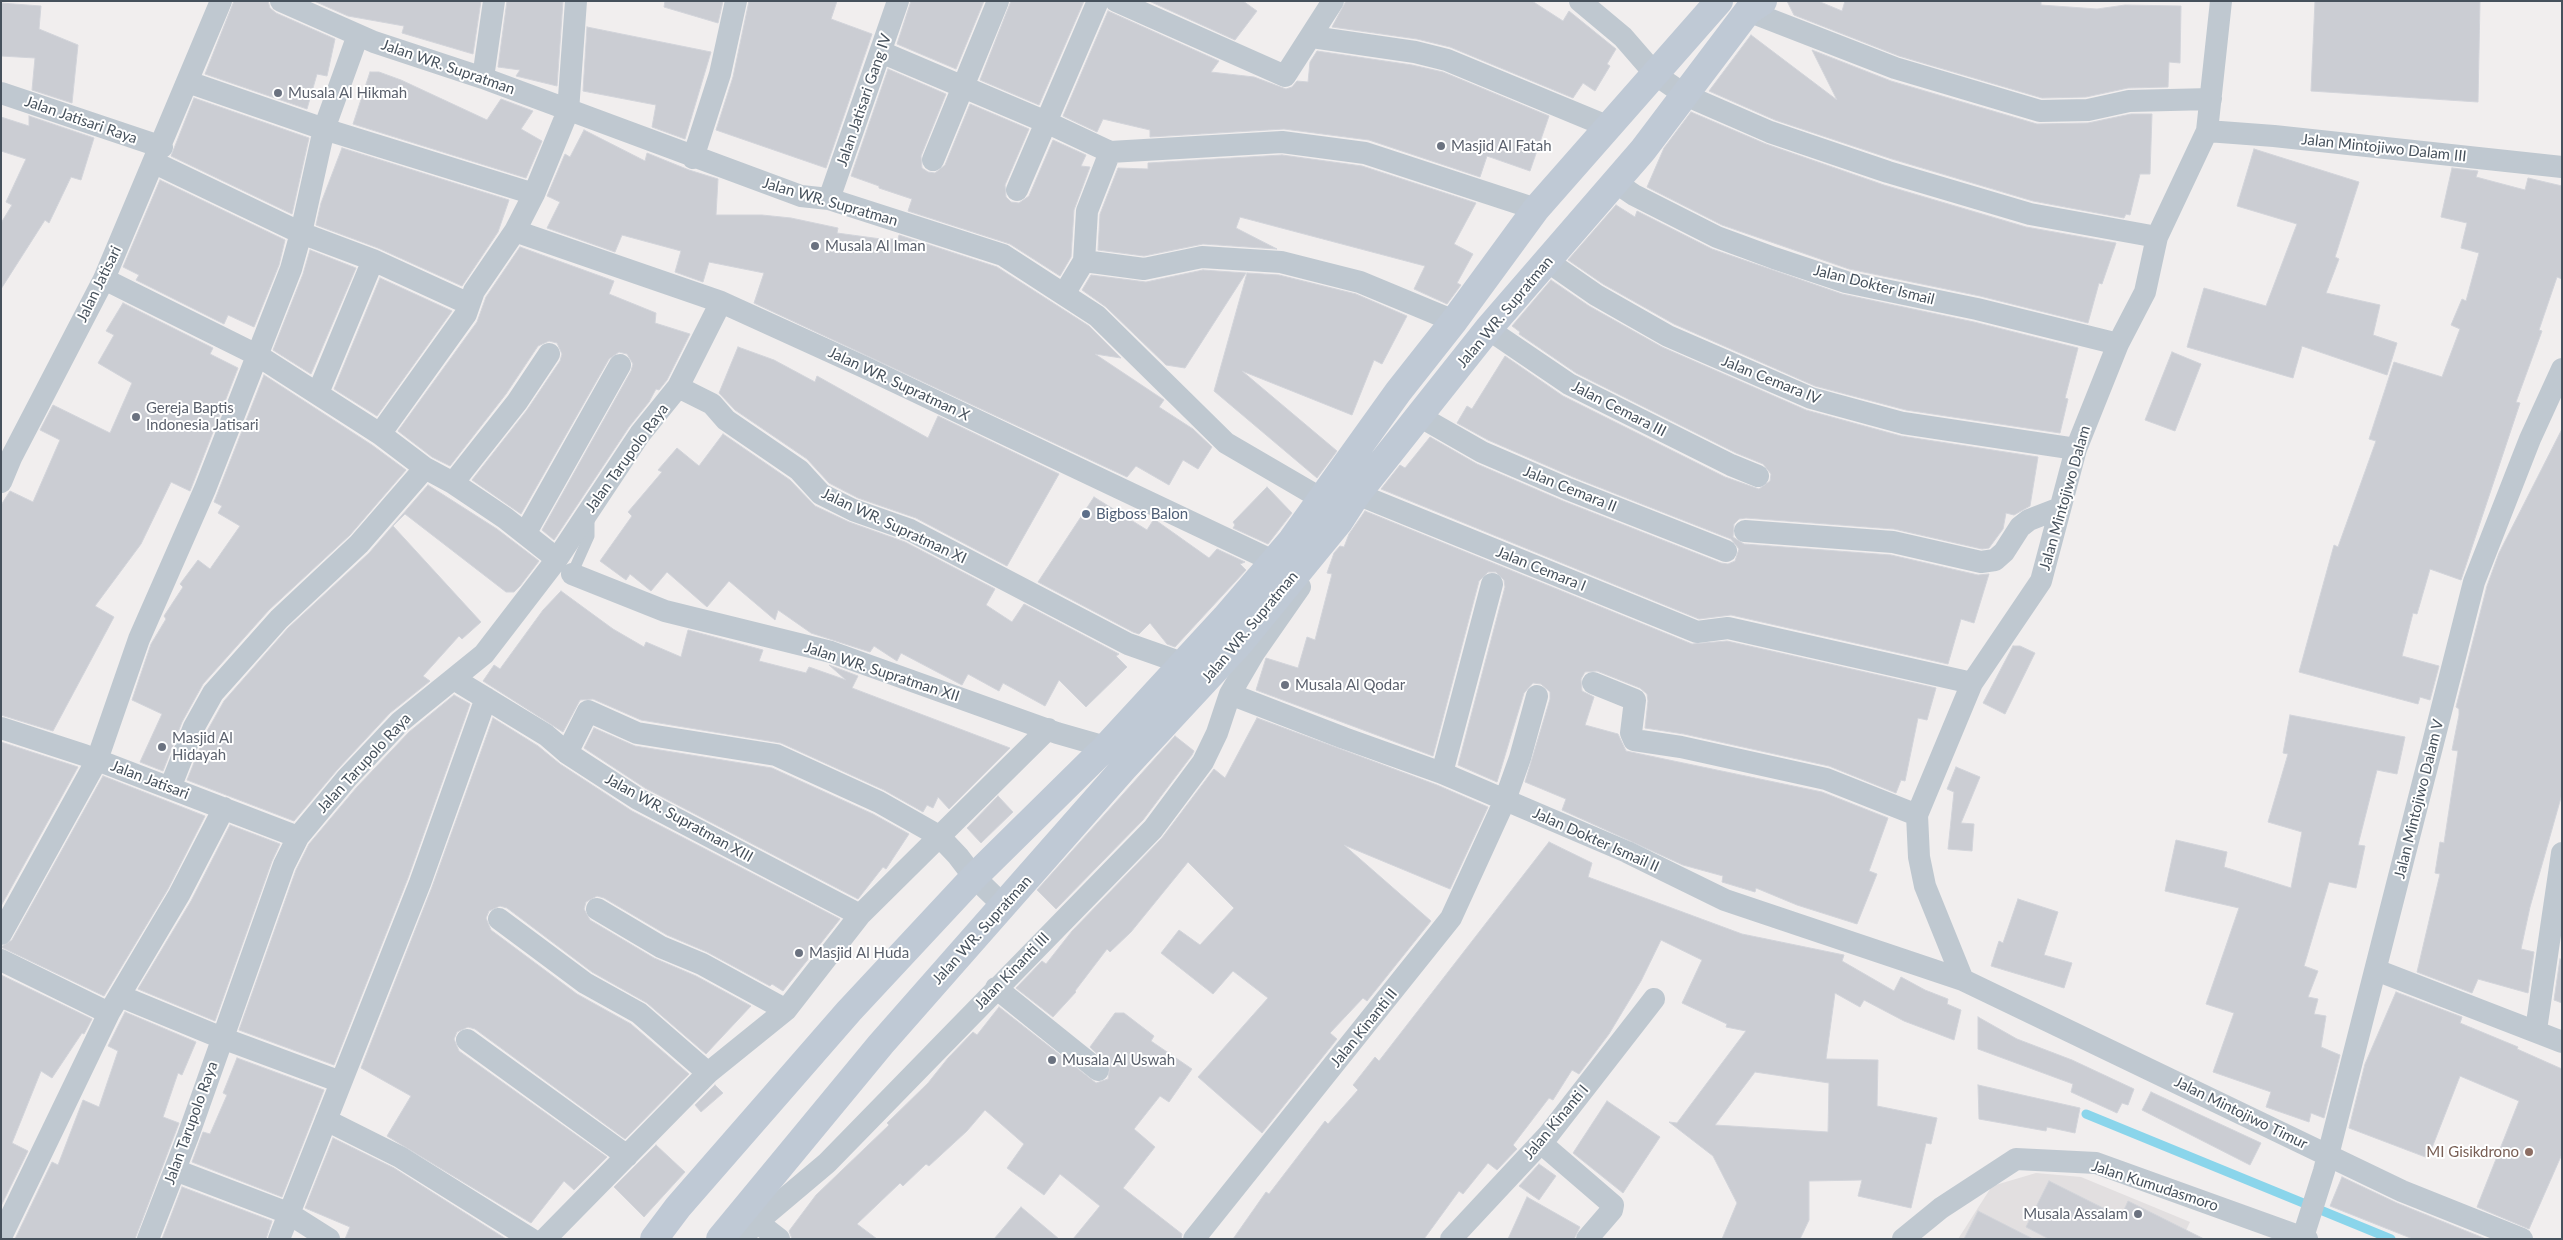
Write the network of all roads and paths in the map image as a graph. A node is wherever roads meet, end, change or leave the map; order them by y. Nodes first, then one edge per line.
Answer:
1 (222, 1) edge
2 (281, 1) edge
3 (494, 1) edge
4 (576, 1) edge
5 (736, 1) edge
6 (898, 1) edge
7 (998, 1) edge
8 (1098, 1) edge
9 (1116, 1) edge
10 (1333, 1) edge
11 (1580, 1) edge
12 (1719, 1) edge
13 (2221, 1) edge
14 (1755, 6) edge
15 (358, 35) junction
16 (1312, 37) junction
17 (881, 52) junction
18 (1656, 75) junction
19 (483, 78) junction
20 (188, 82) junction
21 (962, 85) junction
22 (1, 92) edge
23 (1685, 95) junction
24 (2211, 99) junction
25 (568, 111) junction
26 (1046, 122) junction
27 (1609, 127) junction
28 (324, 129) junction
29 (2206, 131) junction
30 (1110, 152) junction
31 (2562, 153) edge
32 (158, 155) junction
33 (693, 158) junction
34 (933, 160) dead end
35 (2507, 160) junction
36 (2562, 167) edge
37 (1616, 182) junction
38 (1017, 190) dead end
39 (534, 194) junction
40 (829, 199) junction
41 (1536, 209) junction
42 (515, 231) junction
43 (301, 233) junction
44 (2157, 236) junction
45 (373, 260) junction
46 (1084, 261) junction
47 (1547, 261) junction
48 (104, 279) junction
49 (1064, 294) junction
50 (721, 302) junction
51 (469, 304) junction
52 (1454, 321) junction
53 (1488, 329) junction
54 (2118, 344) junction
55 (549, 354) dead end
56 (257, 355) junction
57 (620, 365) dead end
58 (2562, 369) edge
59 (678, 387) junction
60 (318, 393) junction
61 (1420, 416) junction
62 (380, 434) junction
63 (2076, 449) junction
64 (425, 468) junction
65 (1758, 476) dead end
66 (1, 482) edge
67 (453, 483) junction
68 (1357, 494) junction
69 (1322, 499) junction
70 (2060, 508) junction
71 (1745, 531) dead end
72 (525, 534) junction
73 (1726, 551) dead end
74 (1311, 554) junction
75 (1273, 561) junction
76 (564, 566) junction
77 (1492, 584) dead end
78 (1182, 663) junction
79 (454, 679) junction
80 (1593, 683) dead end
81 (1972, 683) junction
82 (1230, 694) junction
83 (1537, 696) dead end
84 (486, 698) junction
85 (1, 728) edge
86 (1048, 729) junction
87 (1106, 747) junction
88 (567, 753) junction
89 (98, 760) junction
90 (1442, 772) junction
91 (170, 788) junction
92 (1504, 800) junction
93 (224, 808) junction
94 (1917, 815) junction
95 (938, 836) junction
96 (298, 837) junction
97 (2562, 853) edge
98 (974, 877) junction
99 (1004, 906) junction
100 (597, 909) dead end
101 (860, 915) junction
102 (499, 919) dead end
103 (1, 934) edge
104 (1, 960) edge
105 (2376, 970) junction
106 (1963, 980) junction
107 (996, 988) junction
108 (1654, 999) dead end
109 (114, 1005) junction
110 (786, 1010) junction
111 (2536, 1030) junction
112 (222, 1038) junction
113 (467, 1040) dead end
114 (2562, 1042) edge
115 (1098, 1070) dead end
116 (708, 1073) junction
117 (341, 1082) junction
118 (326, 1120) junction
119 (1541, 1143) junction
120 (2328, 1155) junction
121 (627, 1156) junction
122 (175, 1170) junction
123 (288, 1213) junction
124 (757, 1222) junction
125 (2268, 1232) edge
126 (1, 1237) edge
127 (2305, 1238) edge
128 (148, 1239) edge
129 (279, 1239) edge
130 (329, 1239) edge
131 (531, 1239) edge
132 (545, 1239) edge
133 (654, 1239) edge
134 (720, 1239) edge
135 (741, 1239) edge
136 (779, 1239) edge
137 (1194, 1239) edge
138 (1451, 1239) edge
139 (1587, 1239) edge
140 (1903, 1239) edge
141 (2522, 1239) edge

1 - 20 street, Jalan Jatisari
2 - 15 street, Jalan WR. Supratman
3 - 19 street
4 - 25 street
5 - 33 street
6 - 17 street, Jalan Jatisari Gang IV
7 - 21 street
8 - 26 street
9 - 16 street
10 - 16 street
11 - 18 street
12 - 18 main road, Jalan WR. Supratman
13 - 24 street, Jalan Mintojiwo Dalam
14 - 23 main road, Jalan WR. Supratman
14 - 24 street
15 - 19 street, Jalan WR. Supratman
15 - 28 street
16 - 27 street
17 - 21 street
17 - 40 street, Jalan Jatisari Gang IV
18 - 23 street
18 - 27 main road, Jalan WR. Supratman
19 - 25 street, Jalan WR. Supratman
20 - 28 street
20 - 32 street, Jalan Jatisari
21 - 26 street
21 - 34 street
22 - 32 street, Jalan Jatisari Raya
23 - 37 main road, Jalan WR. Supratman
23 - 44 street
24 - 29 street, Jalan Mintojiwo Dalam
25 - 33 street, Jalan WR. Supratman
25 - 39 street
26 - 30 street
26 - 38 street
27 - 41 main road, Jalan WR. Supratman
28 - 39 street
28 - 43 street
29 - 35 street, Jalan Mintojiwo Dalam III
29 - 44 street, Jalan Mintojiwo Dalam
30 - 41 street
30 - 46 street
31 - 35 street
32 - 43 street, Jalan Jatisari Raya
32 - 48 street, Jalan Jatisari
33 - 40 street, Jalan WR. Supratman
35 - 36 street, Jalan Mintojiwo Dalam III
37 - 47 main road, Jalan WR. Supratman
37 - 54 street, Jalan Dokter Ismail
39 - 42 street
40 - 49 street, Jalan WR. Supratman
41 - 52 main road, Jalan WR. Supratman
42 - 50 street, Jalan WR. Supratman X
42 - 51 street
43 - 45 street, Jalan Jatisari Raya
43 - 56 street
44 - 54 street, Jalan Mintojiwo Dalam
45 - 51 street, Jalan Jatisari Raya
45 - 60 street
46 - 49 street
46 - 52 street
47 - 53 main road, Jalan WR. Supratman
47 - 63 street, Jalan Cemara IV
48 - 56 street, Jalan WR. Supratman XII
48 - 66 street, Jalan Jatisari
49 - 69 street, Jalan WR. Supratman
50 - 59 street, Jalan Tarupolo Raya
50 - 75 street, Jalan WR. Supratman X
51 - 62 street
52 - 69 main road, Jalan WR. Supratman
53 - 61 main road, Jalan WR. Supratman
53 - 65 street, Jalan Cemara III
54 - 63 street, Jalan Mintojiwo Dalam
55 - 67 street
56 - 60 street, Jalan WR. Supratman XII
56 - 89 street
57 - 72 street
58 - 105 street, Jalan Mintojiwo Dalam V
59 - 76 street, Jalan Tarupolo Raya
59 - 78 street, Jalan WR. Supratman XI
60 - 62 street, Jalan WR. Supratman XII
61 - 68 main road, Jalan WR. Supratman
61 - 73 street, Jalan Cemara II
62 - 64 street, Jalan WR. Supratman XII
63 - 70 street, Jalan Mintojiwo Dalam
64 - 67 street, Jalan WR. Supratman XII
64 - 91 street
67 - 72 street, Jalan WR. Supratman XII
68 - 74 main road, Jalan WR. Supratman
68 - 81 street, Jalan Cemara I
69 - 75 main road, Jalan WR. Supratman
70 - 71 street
70 - 81 street, Jalan Mintojiwo Dalam
72 - 76 street, Jalan WR. Supratman XII
74 - 82 street, Jalan Kinanti III
74 - 99 main road, Jalan WR. Supratman
75 - 78 main road, Jalan WR. Supratman
76 - 79 street, Jalan Tarupolo Raya
76 - 86 street, Jalan WR. Supratman XII
77 - 90 street
78 - 87 main road, Jalan WR. Supratman
79 - 84 street, Jalan WR. Supratman XIII
79 - 96 street, Jalan Tarupolo Raya
80 - 94 street
81 - 94 street, Jalan Mintojiwo Dalam
82 - 90 street, Jalan Dokter Ismail II
82 - 107 street, Jalan Kinanti III
83 - 92 street, Jalan Kinanti II
84 - 88 street, Jalan WR. Supratman XIII
84 - 117 street
85 - 89 street, Jalan Jatisari
86 - 87 street, Jalan WR. Supratman XII
86 - 95 street
87 - 98 main road, Jalan WR. Supratman
88 - 95 street
88 - 101 street, Jalan WR. Supratman XIII
89 - 91 street, Jalan Jatisari
89 - 103 street
90 - 92 street, Jalan Dokter Ismail II
91 - 93 street, Jalan Jatisari
92 - 106 street, Jalan Dokter Ismail II
92 - 137 street, Jalan Kinanti II
93 - 96 street, Jalan Jatisari
93 - 109 street
94 - 106 street, Jalan Mintojiwo Dalam
95 - 98 street
95 - 101 street
96 - 112 street, Jalan Tarupolo Raya
97 - 111 street
98 - 99 street
98 - 133 main road, Jalan WR. Supratman
99 - 134 main road, Jalan WR. Supratman
100 - 110 street
101 - 110 street
102 - 116 street
104 - 109 street
105 - 111 street
105 - 120 street, Jalan Mintojiwo Dalam V
106 - 120 street, Jalan Mintojiwo Timur
107 - 115 street
107 - 124 street, Jalan Kinanti III
108 - 119 street, Jalan Kinanti I
109 - 112 street
109 - 126 street
110 - 116 street
111 - 114 street
112 - 117 street
112 - 122 street, Jalan Tarupolo Raya
113 - 121 street
116 - 121 street
117 - 118 street
118 - 123 street
118 - 131 street
119 - 138 street, Jalan Kinanti I
119 - 139 street
120 - 127 street, Jalan Mintojiwo Dalam V
120 - 141 street, Jalan Mintojiwo Timur
121 - 132 street
122 - 123 street
122 - 128 street, Jalan Tarupolo Raya
123 - 129 street
123 - 130 street
124 - 135 street, Jalan Kinanti III
124 - 136 street
125 - 127 street, Jalan Kumudasmoro
125 - 140 street, Jalan Kumudasmoro

